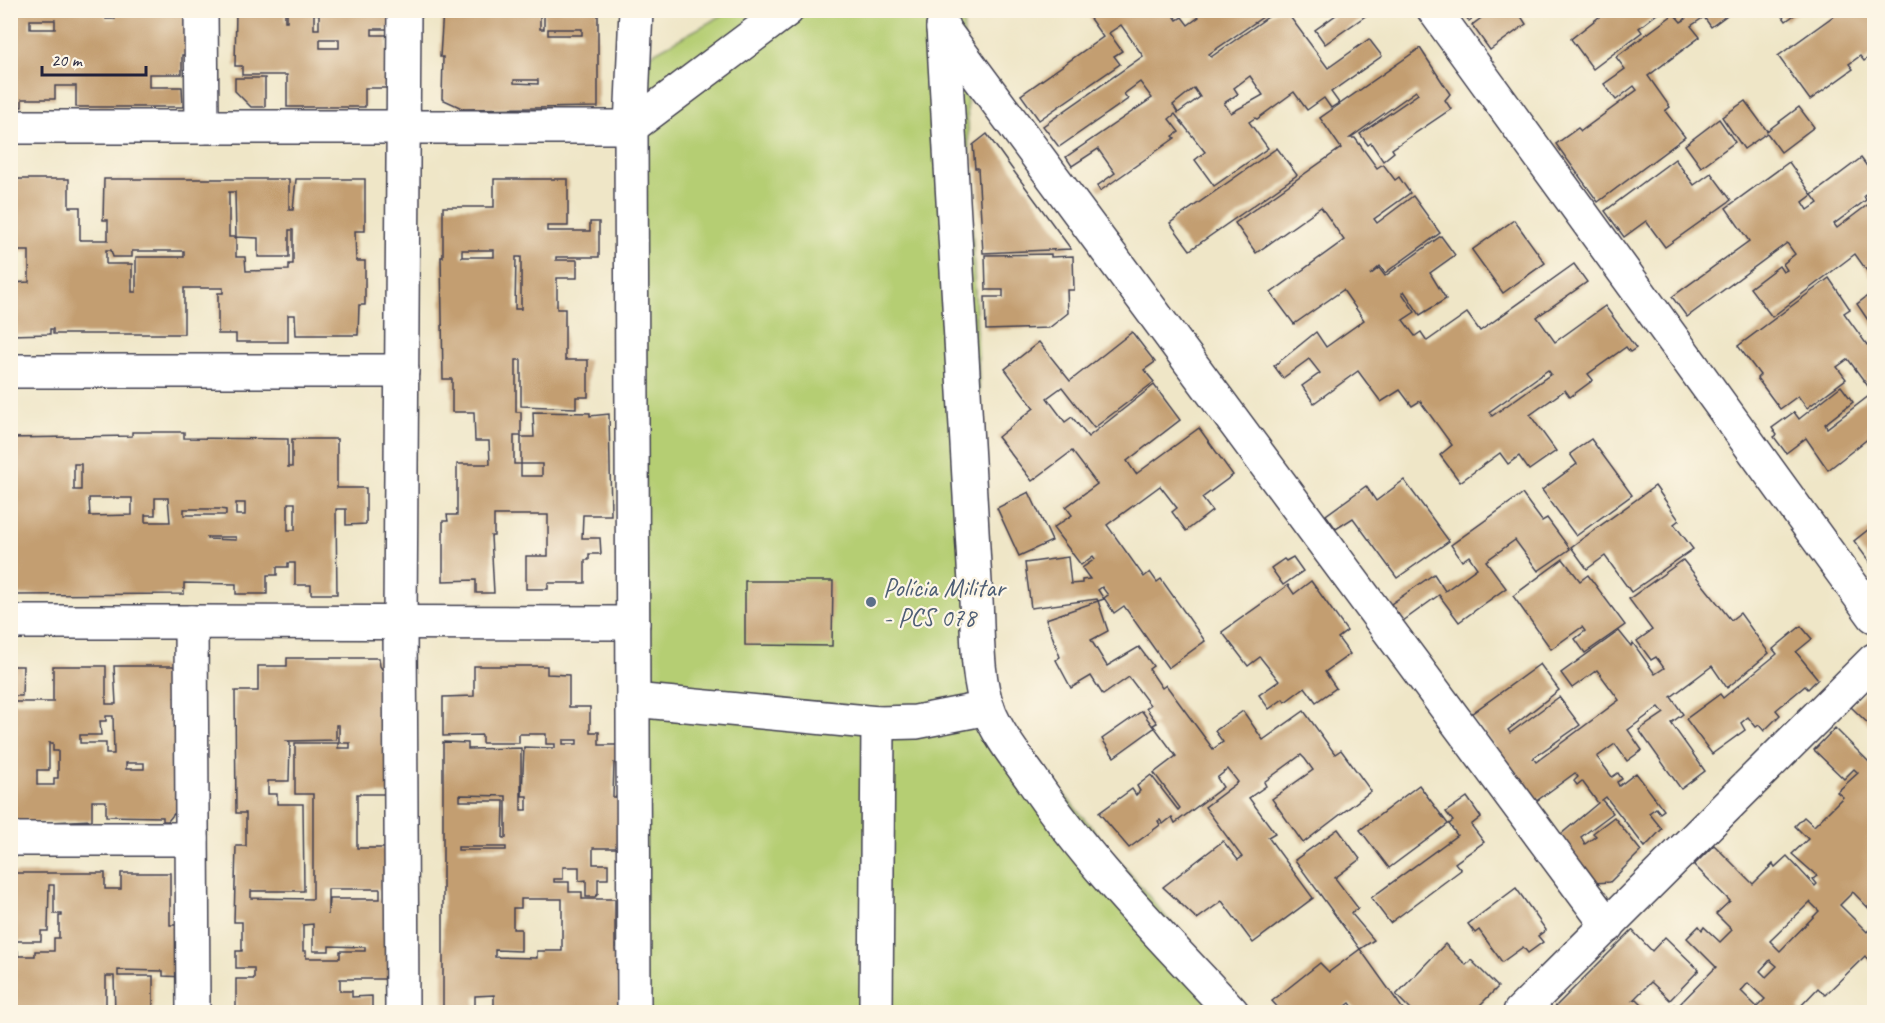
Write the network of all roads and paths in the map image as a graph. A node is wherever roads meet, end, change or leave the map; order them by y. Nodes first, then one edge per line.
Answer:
1 (201, 10) edge
2 (404, 10) edge
3 (636, 10) edge
4 (787, 10) edge
5 (1434, 10) edge
6 (943, 20) edge
7 (10, 128) edge
8 (202, 128) junction
9 (403, 128) junction
10 (631, 128) junction
11 (10, 371) edge
12 (402, 371) junction
13 (1875, 616) edge
14 (10, 622) edge
15 (191, 622) junction
16 (400, 622) junction
17 (633, 623) junction
18 (1875, 660) edge
19 (633, 700) junction
20 (988, 708) junction
21 (878, 723) junction
22 (192, 839) junction
23 (10, 840) edge
24 (1608, 926) junction
25 (193, 1012) edge
26 (402, 1012) edge
27 (634, 1012) edge
28 (876, 1012) edge
29 (1232, 1012) edge
30 (1520, 1012) edge

1 - 8 street
2 - 9 street
3 - 10 street
4 - 10 street
5 - 13 street
6 - 20 street
6 - 24 street
7 - 8 street
8 - 9 street
9 - 10 street
9 - 12 street
10 - 17 street
11 - 12 street
12 - 16 street
14 - 15 street
15 - 16 street
15 - 22 street
16 - 17 street
16 - 26 street
17 - 19 street
18 - 24 street
19 - 21 street
19 - 27 street
20 - 21 street
20 - 29 street
21 - 28 street
22 - 23 street
22 - 25 street
24 - 30 street

